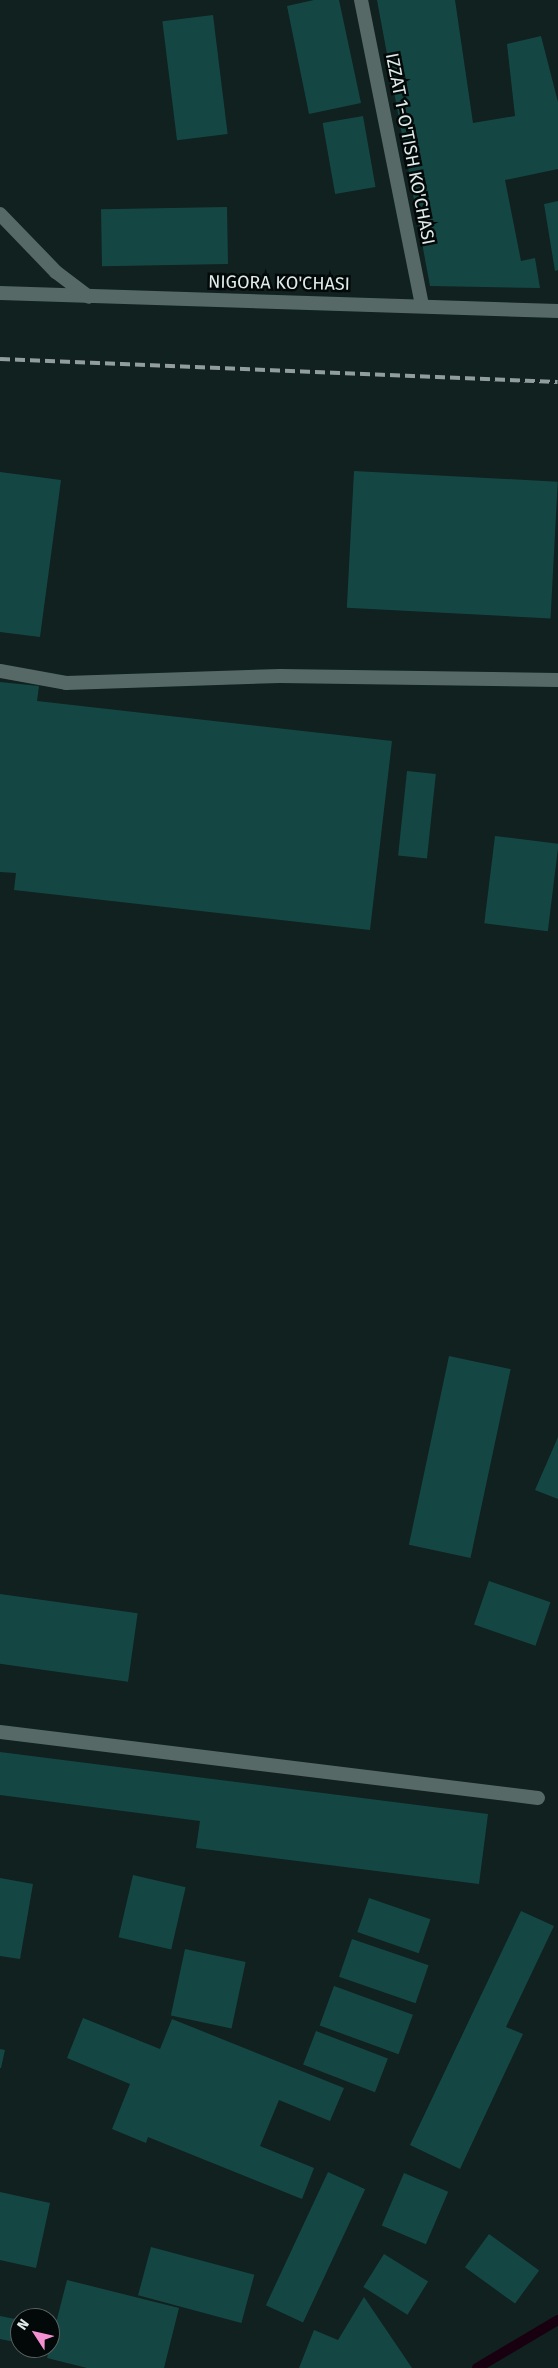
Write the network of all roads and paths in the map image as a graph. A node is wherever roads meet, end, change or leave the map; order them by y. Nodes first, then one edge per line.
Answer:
1 (361, 0) edge
2 (0, 214) edge
3 (0, 293) edge
4 (89, 297) junction
5 (422, 306) junction
6 (558, 310) edge
7 (0, 671) edge
8 (558, 680) edge
9 (0, 1732) edge
10 (538, 1798) dead end

1 - 5 street, IZZAT 1-O'TISH KO'CHASI
2 - 4 street
3 - 4 street, NIGORA KO'CHASI
4 - 5 street, NIGORA KO'CHASI
5 - 6 street, NIGORA KO'CHASI
7 - 8 street
9 - 10 street

